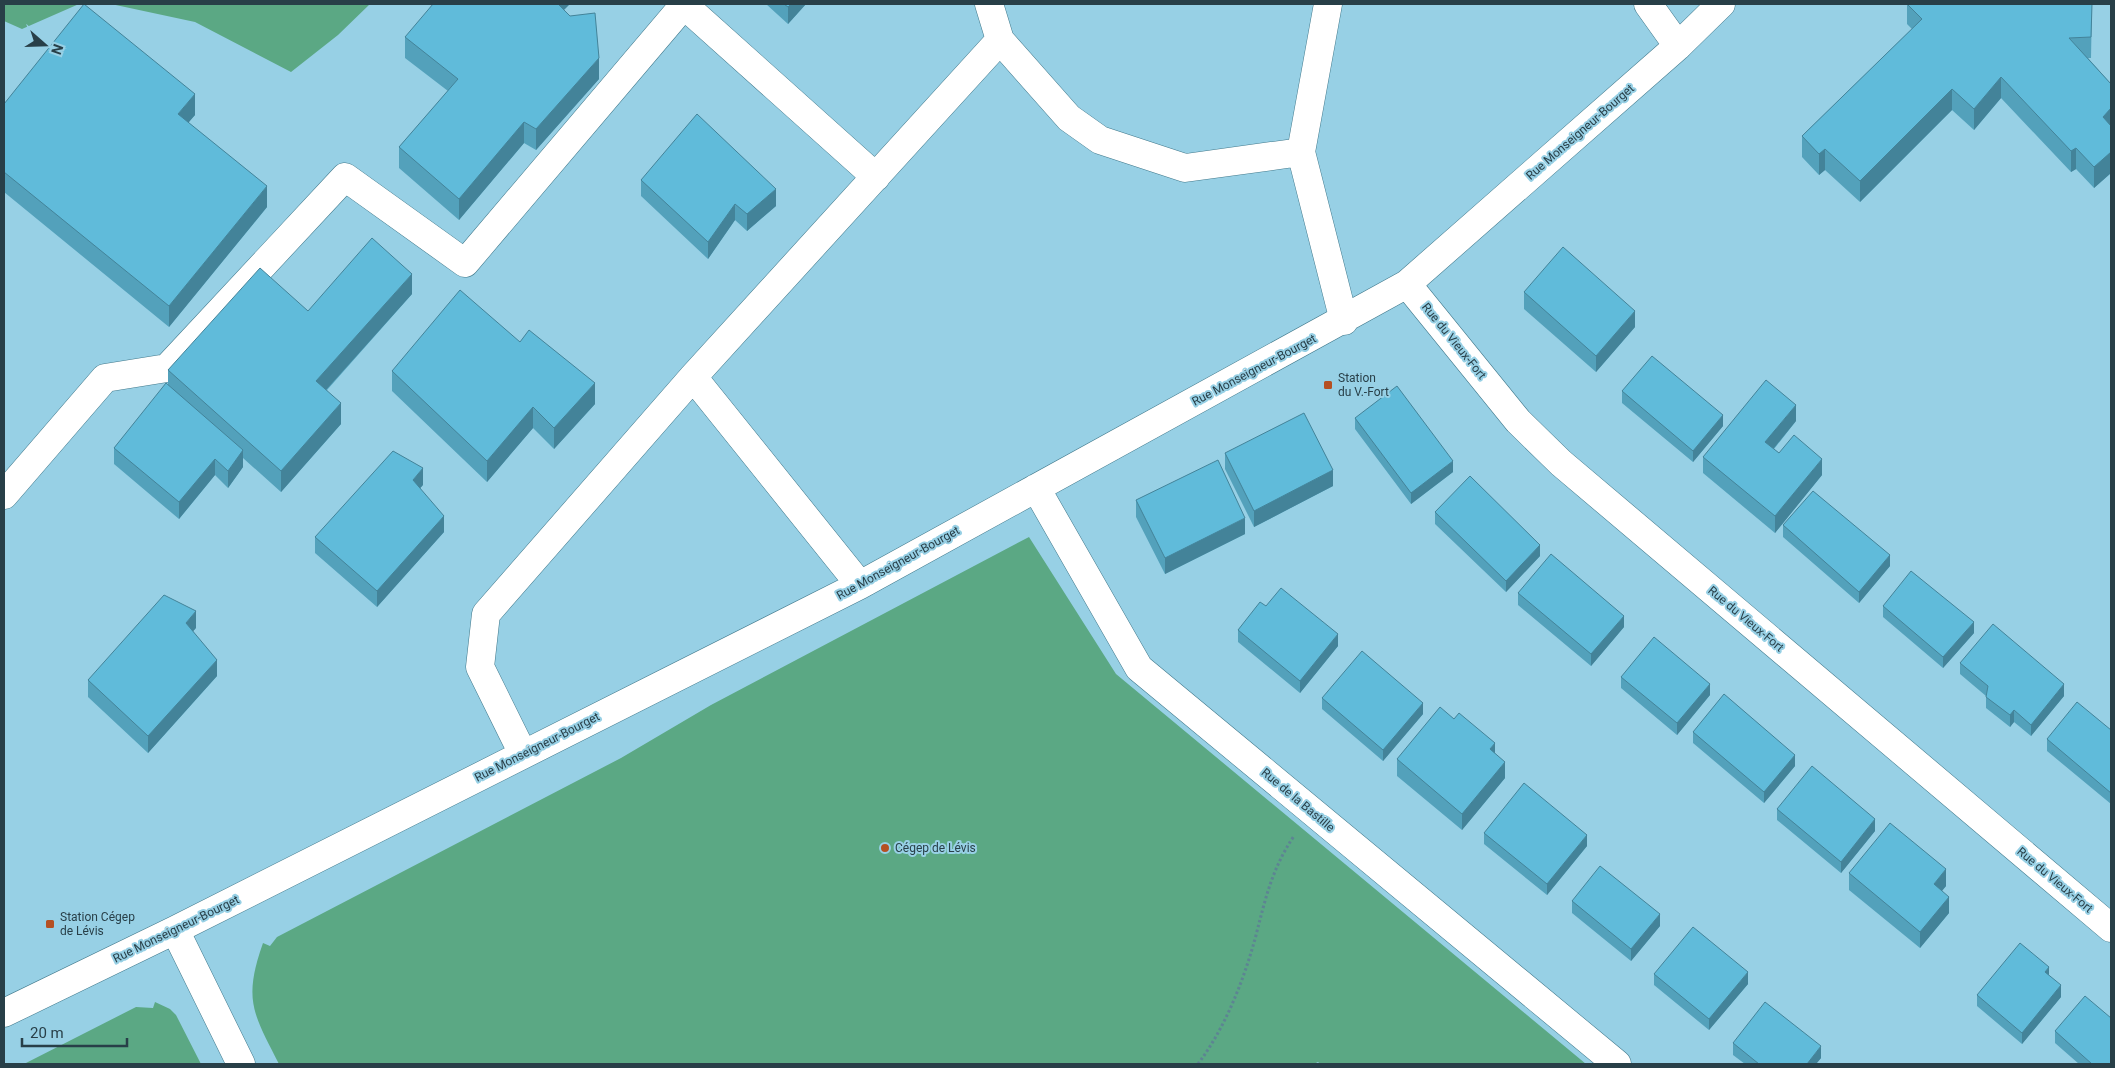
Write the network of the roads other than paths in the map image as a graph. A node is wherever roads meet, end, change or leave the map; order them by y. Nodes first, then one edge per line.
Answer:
1 (989, 4) edge
2 (1328, 4) edge
3 (1648, 4) edge
4 (1721, 4) edge
5 (1000, 40) junction
6 (1678, 46) junction
7 (1301, 152) junction
8 (876, 177) junction
9 (1407, 284) junction
10 (1344, 321) junction
11 (693, 377) junction
12 (1036, 488) junction
13 (4, 495) edge
14 (860, 585) junction
15 (523, 754) junction
16 (2111, 928) edge
17 (175, 930) junction
18 (4, 1013) edge
19 (240, 1064) edge
20 (1617, 1064) edge

1 - 5 street
2 - 7 street
3 - 6 street
4 - 6 street, Rue Monseigneur-Bourget
5 - 7 street
5 - 8 street
6 - 9 street, Rue Monseigneur-Bourget
7 - 10 street
8 - 11 street
8 - 13 street
9 - 10 street, Rue Monseigneur-Bourget
9 - 16 street, Rue du Vieux-Fort
10 - 12 street, Rue Monseigneur-Bourget
11 - 14 street
11 - 15 street
12 - 14 street, Rue Monseigneur-Bourget
12 - 20 street, Rue de la Bastille
14 - 15 street, Rue Monseigneur-Bourget
15 - 17 street, Rue Monseigneur-Bourget
17 - 18 street, Rue Monseigneur-Bourget
17 - 19 street

